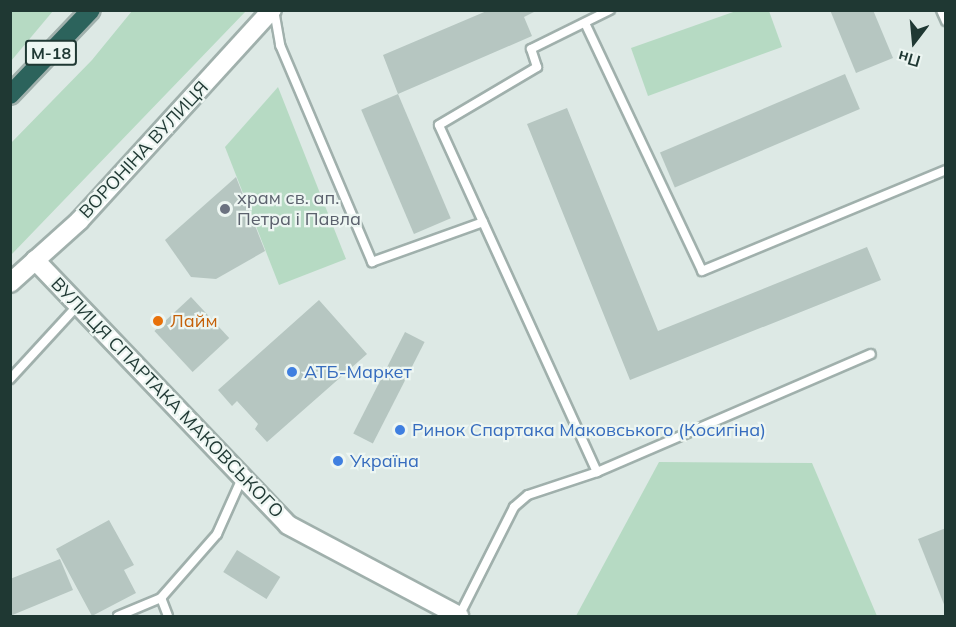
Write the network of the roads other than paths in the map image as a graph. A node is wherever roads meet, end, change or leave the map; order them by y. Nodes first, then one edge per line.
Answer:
1 (91, 10) edge
2 (273, 10) edge
3 (610, 10) edge
4 (941, 10) edge
5 (945, 21) edge
6 (585, 23) junction
7 (10, 95) edge
8 (945, 170) edge
9 (483, 222) junction
10 (35, 260) junction
11 (10, 283) edge
12 (78, 305) junction
13 (871, 354) dead end
14 (10, 379) edge
15 (597, 472) junction
16 (242, 477) junction
17 (161, 598) junction
18 (118, 616) edge
19 (168, 616) edge
20 (459, 616) edge

1 - 7 highway, М-18
2 - 9 lane
2 - 10 street, ВОРОНІНА ВУЛИЦЯ
3 - 6 lane
4 - 5 lane
6 - 8 lane
6 - 9 lane
9 - 15 lane
10 - 11 street, ВОРОНІНА ВУЛИЦЯ
10 - 12 street, ВУЛИЦЯ СПАРТАКА МАКОВСЬКОГО
12 - 14 lane
12 - 16 street, ВУЛИЦЯ СПАРТАКА МАКОВСЬКОГО
13 - 15 lane
15 - 20 lane
16 - 17 lane
16 - 20 street, ВУЛИЦЯ СПАРТАКА МАКОВСЬКОГО
17 - 18 lane
17 - 19 lane

